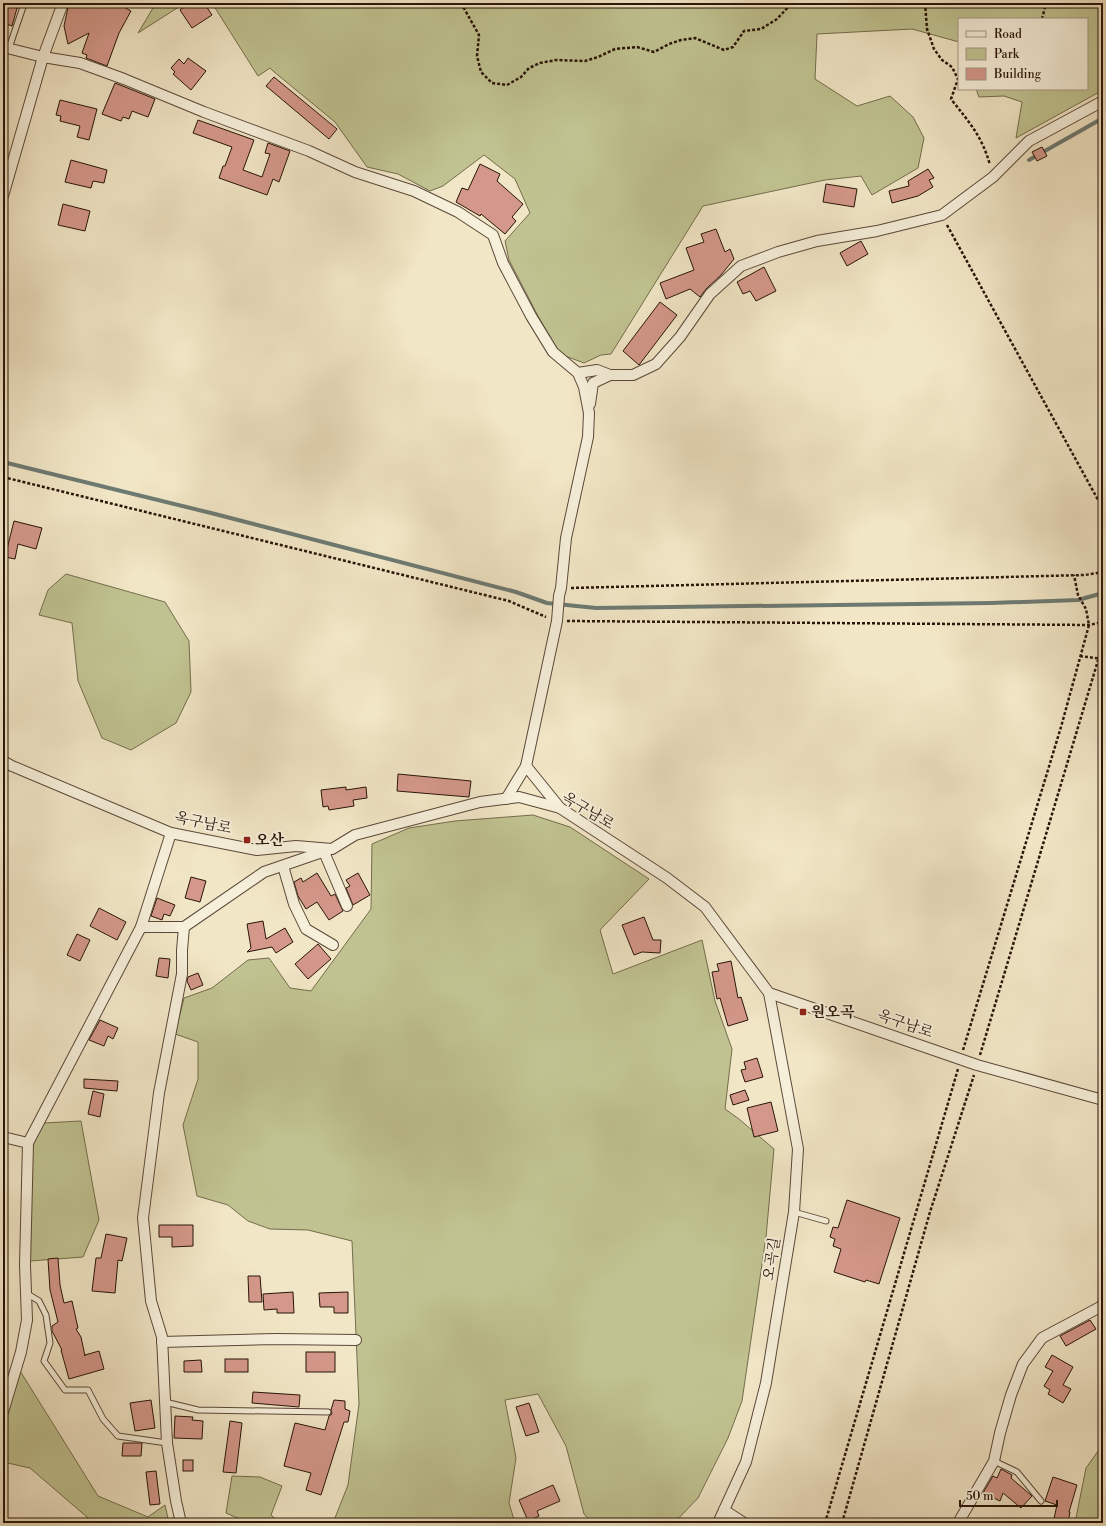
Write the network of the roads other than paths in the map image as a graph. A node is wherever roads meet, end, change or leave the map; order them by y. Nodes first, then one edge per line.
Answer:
1 (16, 3) edge
2 (63, 3) edge
3 (6, 47) edge
4 (43, 57) junction
5 (1103, 101) edge
6 (3, 196) edge
7 (578, 373) junction
8 (610, 375) junction
9 (589, 413) junction
10 (3, 761) edge
11 (526, 766) junction
12 (506, 799) junction
13 (560, 808) junction
14 (171, 833) junction
15 (328, 850) junction
16 (283, 866) junction
17 (347, 906) dead end
18 (141, 927) junction
19 (184, 927) junction
20 (333, 945) dead end
21 (769, 993) junction
22 (1103, 1100) edge
23 (3, 1137) edge
24 (28, 1143) junction
25 (794, 1212) junction
26 (826, 1222) dead end
27 (26, 1293) junction
28 (1103, 1303) edge
29 (356, 1340) dead end
30 (162, 1342) junction
31 (165, 1402) junction
32 (3, 1412) edge
33 (328, 1412) dead end
34 (167, 1443) junction
35 (994, 1461) junction
36 (1041, 1501) dead end
37 (724, 1510) junction
38 (180, 1523) edge
39 (718, 1523) edge
40 (744, 1523) edge
41 (958, 1523) edge

1 - 3 lane
2 - 4 street
3 - 4 street
4 - 6 street
4 - 7 street
5 - 8 street
7 - 8 street
7 - 9 street
8 - 9 street
9 - 11 street
10 - 14 street, 옥구남로
11 - 12 street
11 - 13 street
12 - 13 street, 옥구남로
12 - 15 street, 옥구남로
13 - 21 street, 옥구남로
14 - 15 street, 옥구남로
14 - 18 street
15 - 16 street
15 - 17 street
16 - 19 street
16 - 20 street
18 - 19 street
18 - 24 street
19 - 30 street
21 - 22 street, 옥구남로
21 - 25 street, 오곡길
23 - 24 street
24 - 27 street
25 - 26 lane
25 - 37 street, 오곡길
27 - 32 street
27 - 34 lane
28 - 35 street
29 - 30 street
30 - 31 street
31 - 33 lane
31 - 34 street
34 - 38 street
35 - 36 lane
35 - 41 street
37 - 39 street, 오곡길
37 - 40 street

